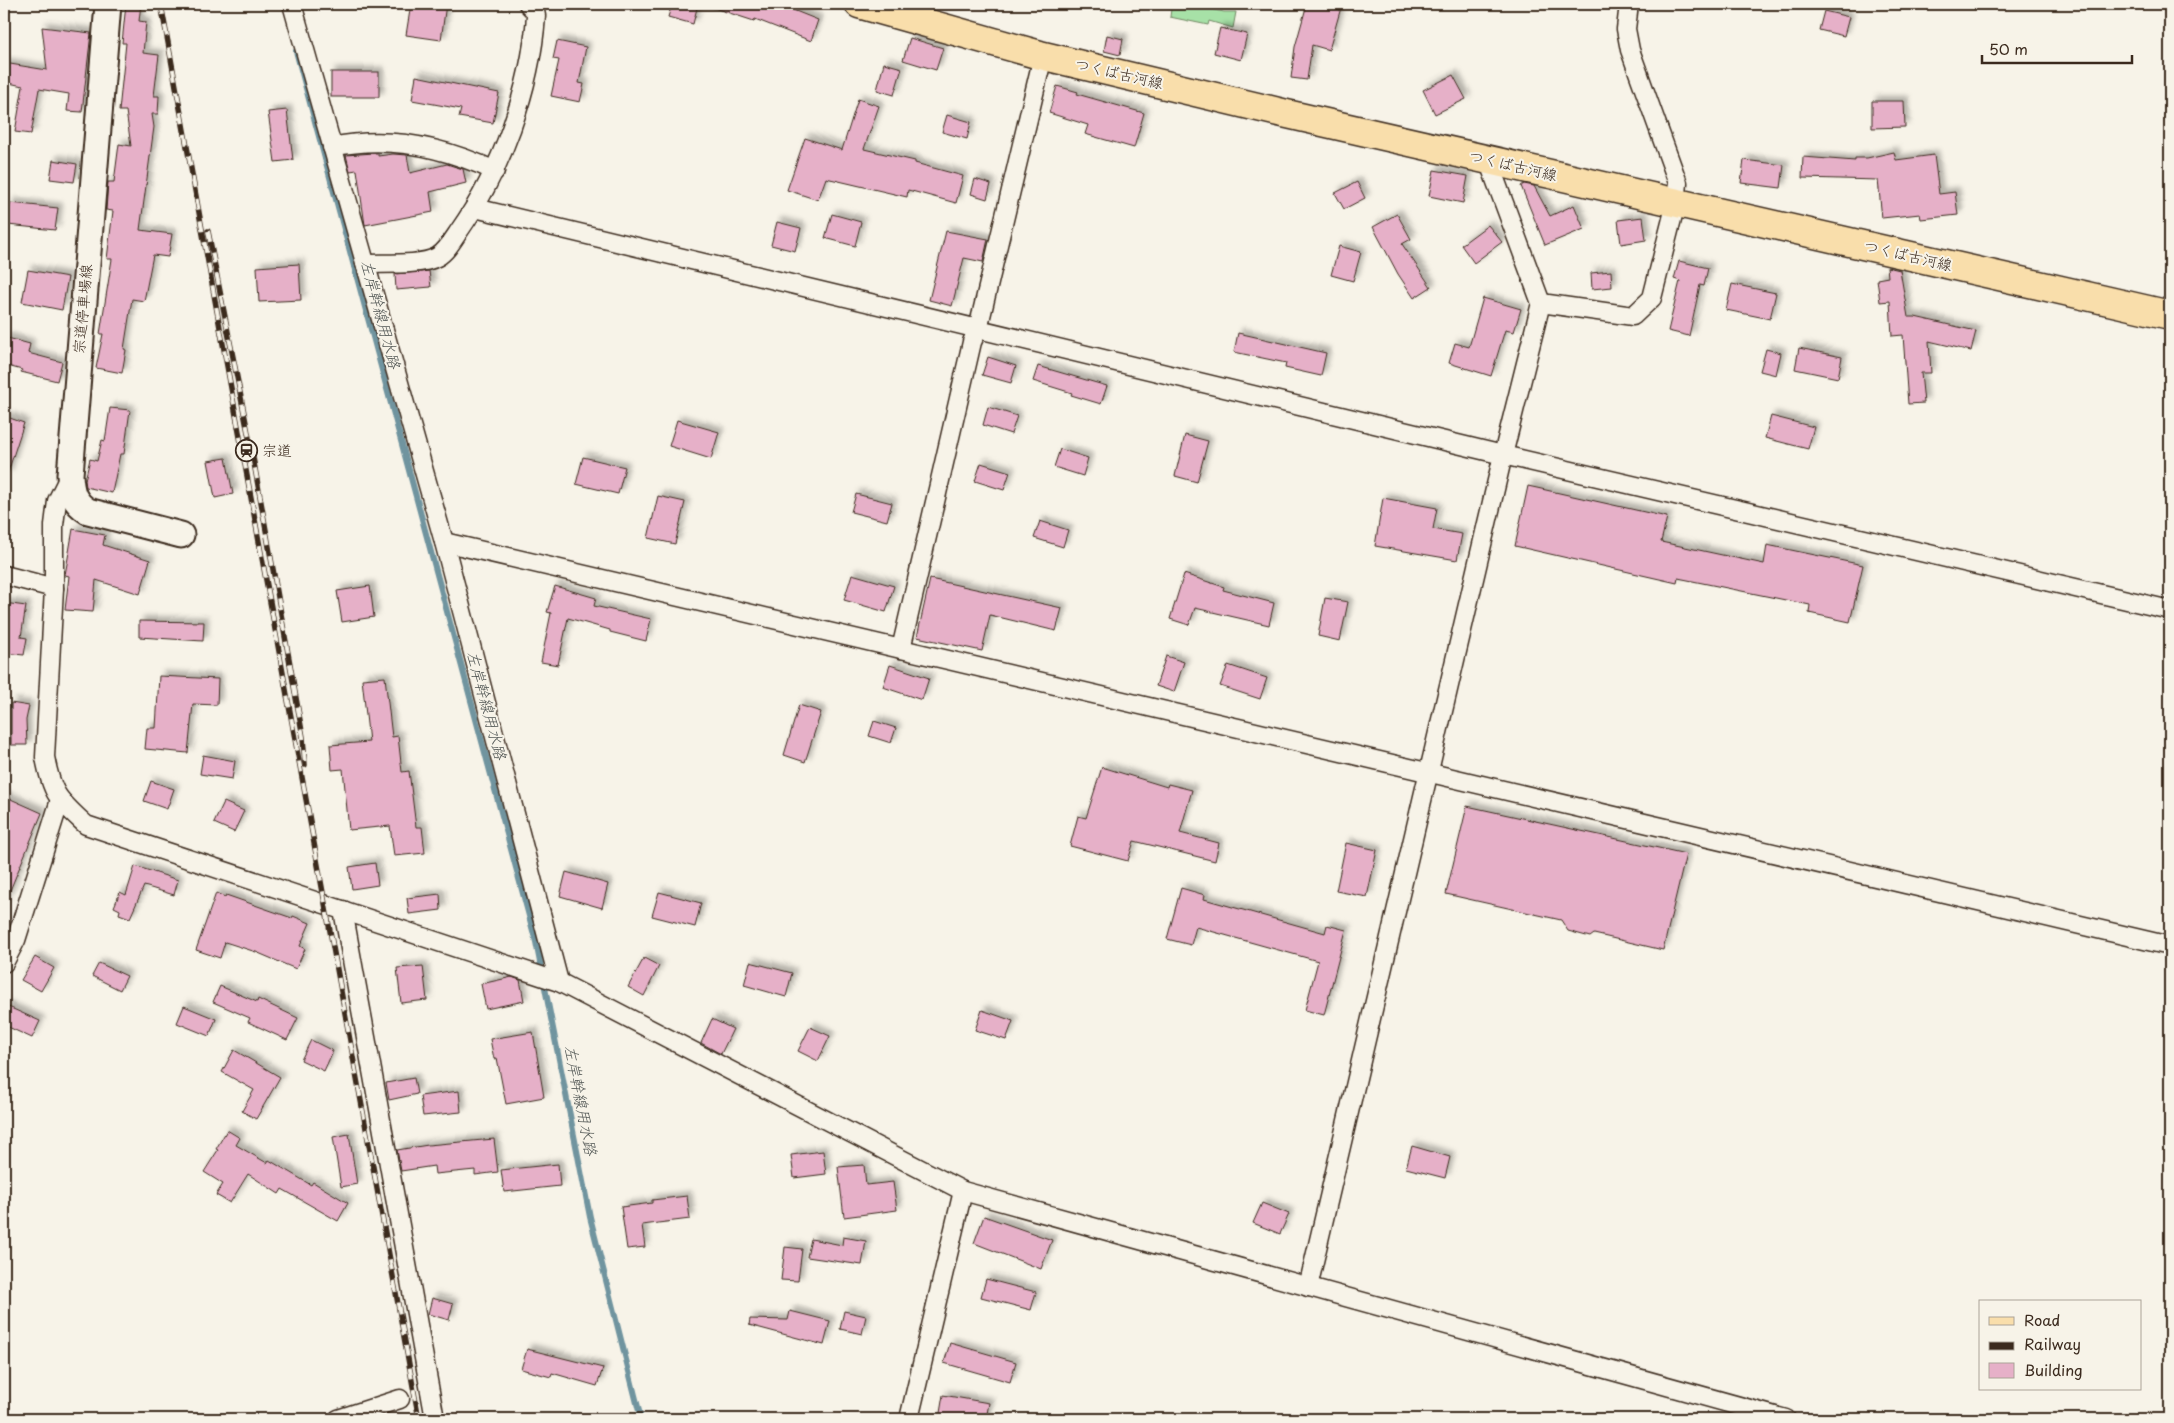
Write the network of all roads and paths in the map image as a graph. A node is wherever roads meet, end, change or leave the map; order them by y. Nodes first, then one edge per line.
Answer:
1 (108, 4) edge
2 (292, 4) edge
3 (528, 4) edge
4 (859, 4) edge
5 (1629, 4) edge
6 (1043, 56) junction
7 (332, 147) junction
8 (1488, 160) junction
9 (495, 171) junction
10 (1676, 203) junction
11 (475, 208) junction
12 (365, 264) junction
13 (1541, 303) junction
14 (2170, 315) edge
15 (978, 329) junction
16 (1503, 455) junction
17 (70, 475) junction
18 (181, 535) dead end
19 (444, 542) junction
20 (4, 575) edge
21 (54, 588) junction
22 (2170, 610) edge
23 (901, 649) junction
24 (1428, 773) junction
25 (60, 800) junction
26 (343, 910) junction
27 (2170, 946) edge
28 (4, 963) edge
29 (559, 982) junction
30 (963, 1191) junction
31 (1308, 1287) junction
32 (400, 1399) dead end
33 (338, 1419) edge
34 (435, 1419) edge
35 (910, 1419) edge
36 (1786, 1419) edge

1 - 17 main road, 宗道停車場線
2 - 7 street
3 - 9 street
4 - 6 main road, つくば古河線
5 - 10 street
6 - 8 main road, つくば古河線
6 - 15 street
7 - 9 street
7 - 12 street
8 - 10 main road, つくば古河線
8 - 13 street
9 - 11 street
10 - 13 street
10 - 14 main road, つくば古河線
11 - 12 street
11 - 15 street
12 - 19 street
13 - 16 street
15 - 16 street
15 - 23 street
16 - 22 street
16 - 24 street
17 - 18 main road, 宗道停車場線
17 - 21 street
19 - 23 street
19 - 29 street
20 - 21 street
21 - 25 street
23 - 24 street
24 - 27 street
24 - 31 street
25 - 26 street
25 - 28 street
26 - 29 street
26 - 34 street
29 - 30 street
30 - 31 street
30 - 35 street
31 - 36 street
32 - 33 street

